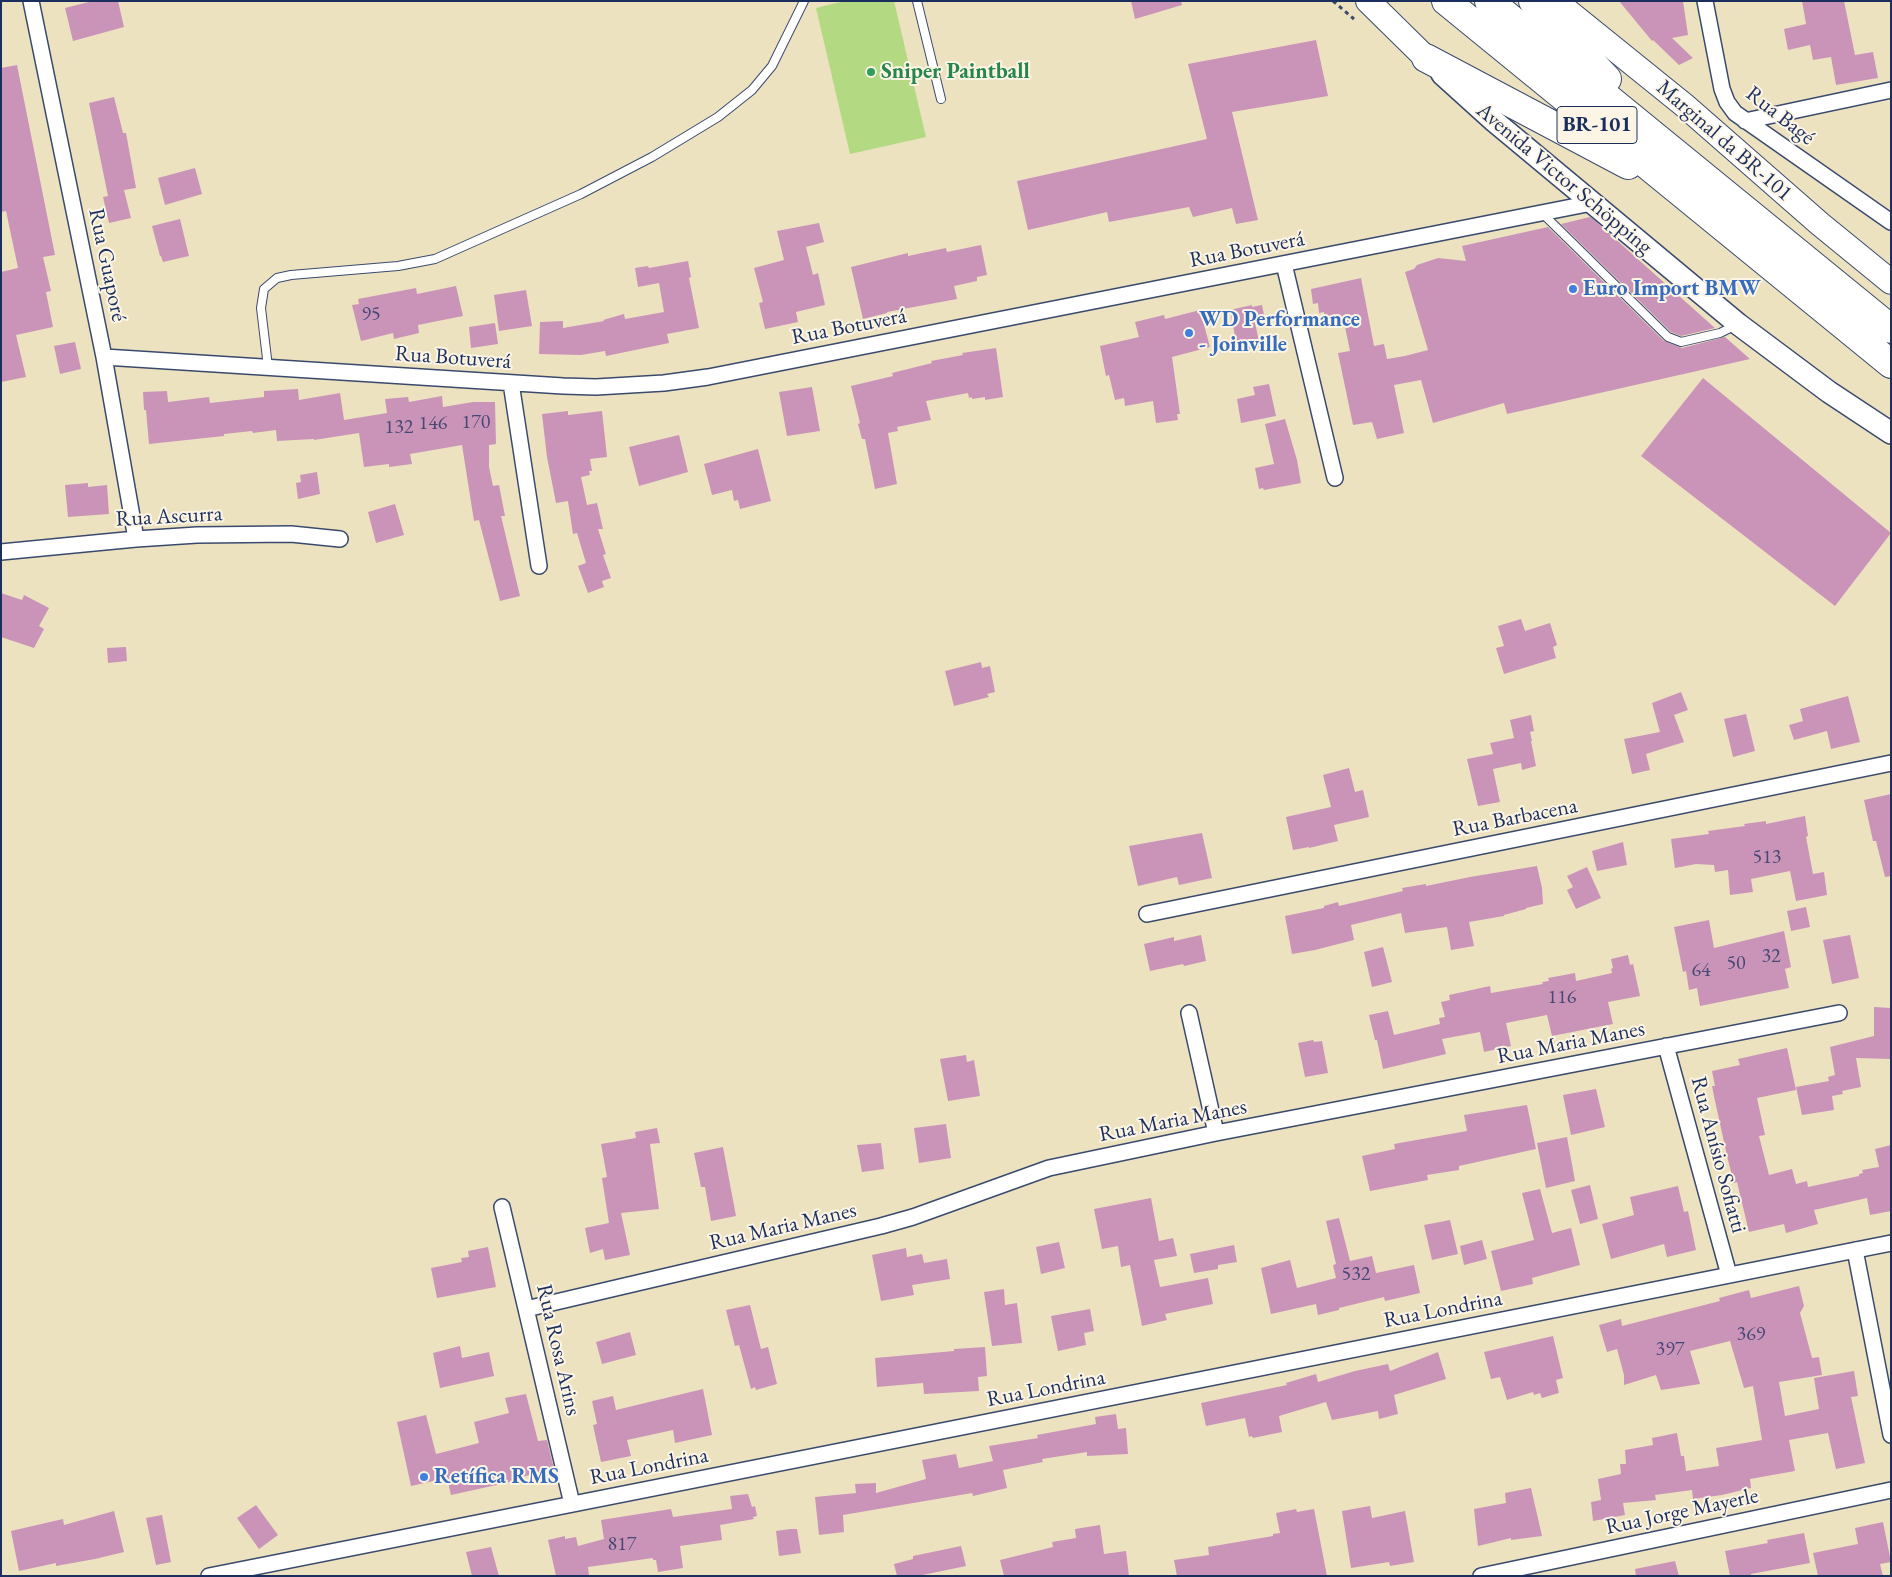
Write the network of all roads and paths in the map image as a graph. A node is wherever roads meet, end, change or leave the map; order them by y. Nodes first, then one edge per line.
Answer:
1 (31, 1) edge
2 (804, 1) edge
3 (917, 1) edge
4 (1368, 1) edge
5 (1446, 1) edge
6 (1489, 1) edge
7 (1533, 1) edge
8 (1555, 1) edge
9 (1705, 1) edge
10 (1426, 58) junction
11 (1891, 90) edge
12 (940, 99) dead end
13 (1745, 121) junction
14 (1691, 166) junction
15 (1682, 194) junction
16 (1592, 203) junction
17 (1542, 213) junction
18 (1891, 222) edge
19 (1284, 264) junction
20 (1891, 282) edge
21 (1738, 324) junction
22 (1891, 329) edge
23 (104, 357) junction
24 (1891, 364) edge
25 (268, 367) junction
26 (511, 383) junction
27 (1891, 433) edge
28 (1335, 478) dead end
29 (136, 539) junction
30 (340, 539) dead end
31 (1, 552) edge
32 (539, 566) dead end
33 (1891, 763) edge
34 (1147, 914) dead end
35 (1189, 1013) dead end
36 (1839, 1013) dead end
37 (1666, 1046) junction
38 (1216, 1133) junction
39 (502, 1206) dead end
40 (1891, 1243) edge
41 (1855, 1250) junction
42 (1730, 1275) junction
43 (526, 1309) junction
44 (1891, 1435) edge
45 (1891, 1490) edge
46 (572, 1504) junction
47 (270, 1570) edge
48 (209, 1576) edge
49 (1481, 1576) edge

1 - 23 street, Rua Guaporé
2 - 25 lane
3 - 12 lane
4 - 10 main road, Avenida Victor Schöpping
5 - 15 highway, BR-101
6 - 14 highway, BR-101
7 - 14 highway
8 - 20 main road, Marginal da BR-101
9 - 13 street, Rua Bagé
10 - 15 highway
10 - 16 main road, Avenida Victor Schöpping
11 - 13 street
13 - 18 street, Rua Bagé
14 - 22 highway, BR-101
15 - 24 highway, BR-101
16 - 17 street, Rua Botuverá
16 - 21 main road, Avenida Victor Schöpping
17 - 19 street, Rua Botuverá
17 - 21 lane
19 - 26 street, Rua Botuverá
19 - 28 street
21 - 27 main road, Avenida Victor Schöpping
23 - 25 street, Rua Botuverá
23 - 29 street, Rua Guaporé
25 - 26 street, Rua Botuverá
26 - 32 street
29 - 30 street, Rua Ascurra
29 - 31 street, Rua Ascurra
33 - 34 street, Rua Barbacena
35 - 38 street
36 - 37 street, Rua Maria Manes
37 - 38 street, Rua Maria Manes
37 - 42 street, Rua Anísio Sofiatti
38 - 43 street, Rua Maria Manes
39 - 43 street, Rua Rosa Arins
40 - 41 street, Rua Londrina
41 - 42 street, Rua Londrina
41 - 44 street
42 - 46 street, Rua Londrina
43 - 46 street, Rua Rosa Arins
45 - 49 street, Rua Jorge Mayerle
46 - 47 street, Rua Londrina
47 - 48 street, Rua Londrina

